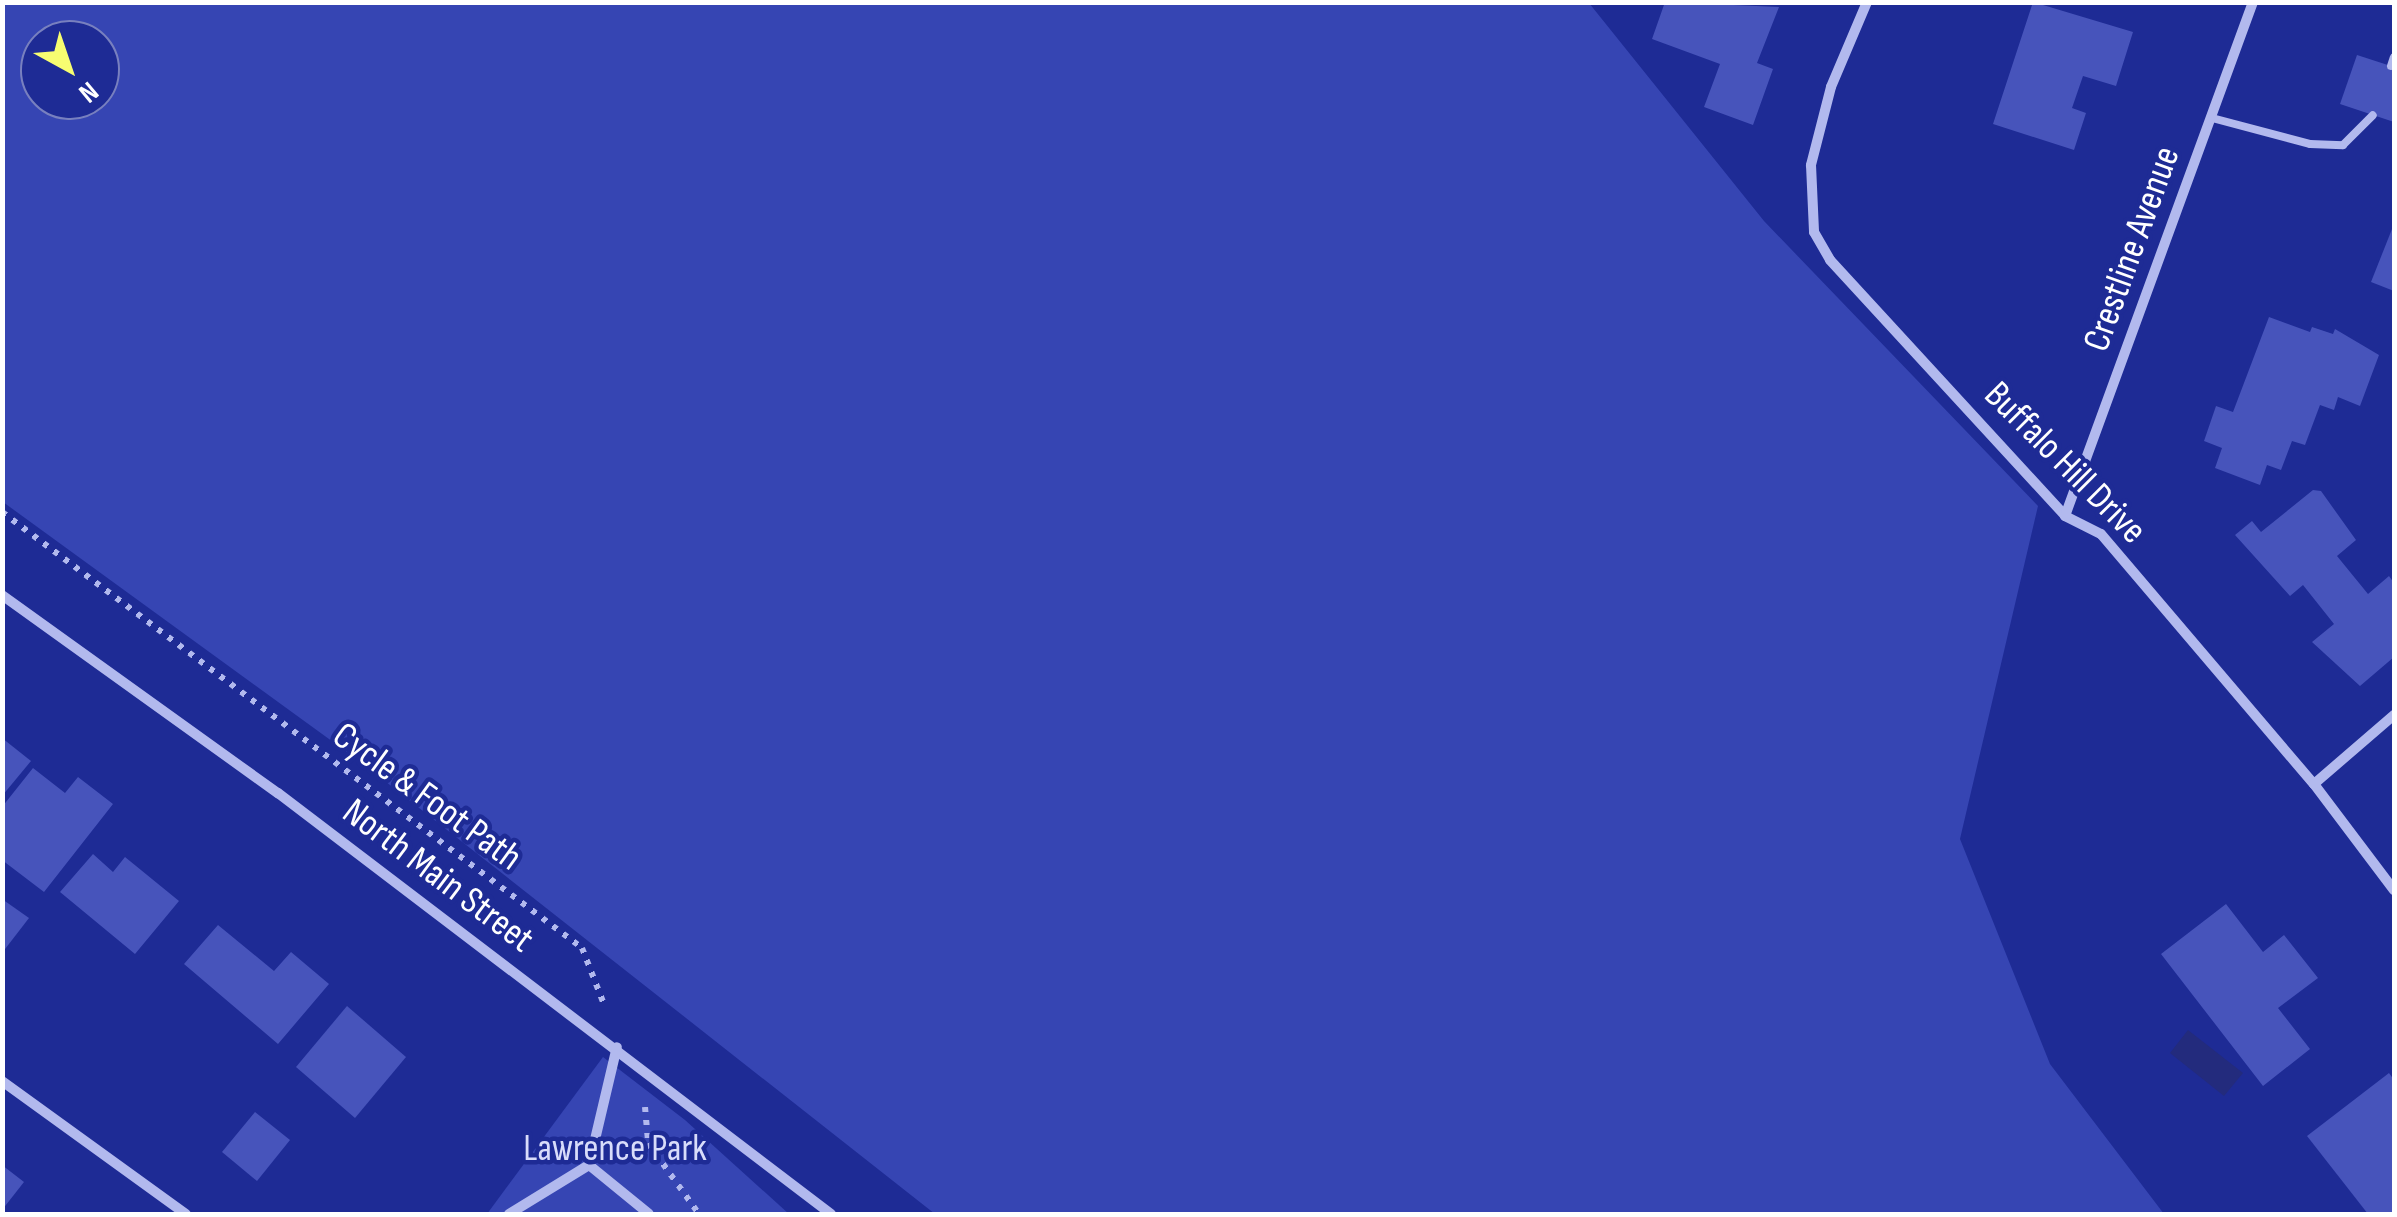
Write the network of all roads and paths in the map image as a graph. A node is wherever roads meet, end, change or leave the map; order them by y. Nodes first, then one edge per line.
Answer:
1 (1867, 2) edge
2 (2254, 2) edge
3 (2373, 115) dead end
4 (2212, 118) junction
5 (2, 512) edge
6 (2065, 516) junction
7 (2, 595) edge
8 (2394, 715) edge
9 (2314, 784) junction
10 (2394, 890) edge
11 (608, 1013) dead end
12 (617, 1047) junction
13 (630, 1057) junction
14 (2, 1081) edge
15 (588, 1165) junction
16 (186, 1214) edge
17 (509, 1214) edge
18 (649, 1214) edge
19 (699, 1214) edge
20 (831, 1214) edge

1 - 6 street, Buffalo Hill Drive
2 - 4 street, Crestline Avenue
3 - 4 lane
4 - 6 street, Crestline Avenue
5 - 11 path, Cycle & Foot Path
6 - 9 street, Buffalo Hill Drive
7 - 12 street, North Main Street
8 - 9 street
9 - 10 street, Buffalo Hill Drive
12 - 13 street, North Main Street
12 - 15 street
13 - 19 path
13 - 20 street, North Main Street
14 - 16 street
15 - 17 street
15 - 18 street

